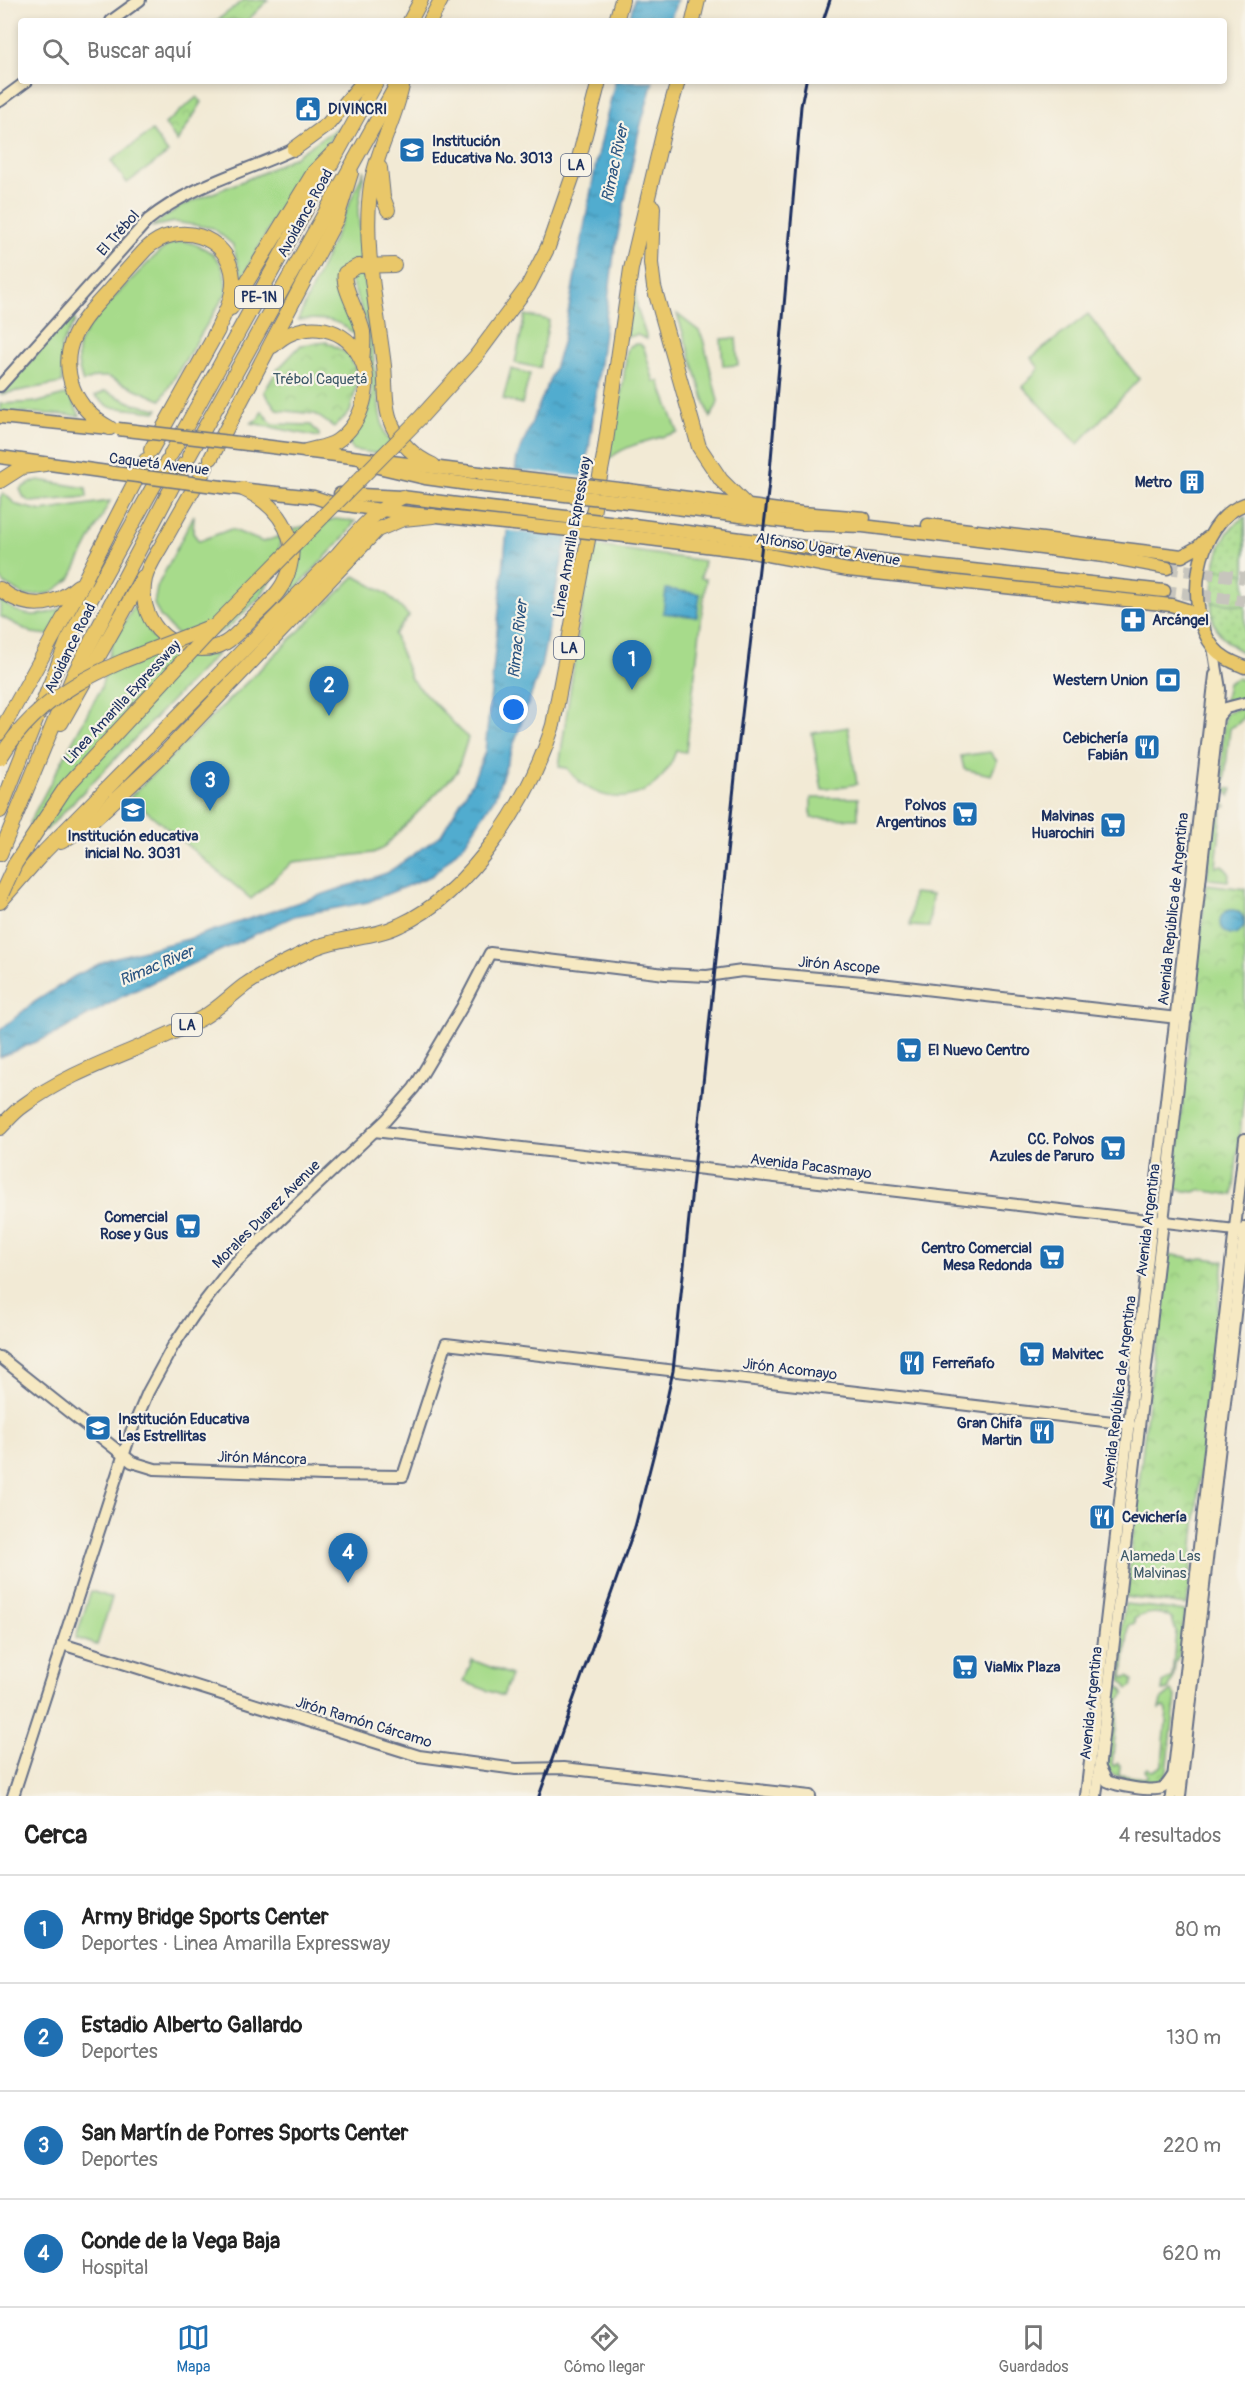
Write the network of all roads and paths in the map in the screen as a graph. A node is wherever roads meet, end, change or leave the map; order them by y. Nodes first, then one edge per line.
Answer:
1 (140, 0) edge
2 (421, 0) edge
3 (441, 0) edge
4 (622, 0) edge
5 (698, 0) edge
6 (115, 18) edge
7 (412, 18) edge
8 (432, 18) edge
9 (617, 18) edge
10 (694, 18) edge
11 (23, 84) edge
12 (361, 84) edge
13 (375, 84) edge
14 (399, 84) edge
15 (401, 84) edge
16 (598, 84) edge
17 (677, 84) edge
18 (0, 101) edge
19 (663, 134) junction
20 (346, 140) junction
21 (294, 149) joint
22 (379, 152) junction
23 (355, 157) junction
24 (388, 210) dead end
25 (371, 265) junction
26 (394, 265) dead end
27 (214, 336) junction
28 (267, 355) junction
29 (362, 361) junction
30 (0, 386) edge
31 (0, 417) edge
32 (114, 428) junction
33 (306, 451) junction
34 (328, 455) junction
35 (0, 457) edge
36 (45, 464) junction
37 (433, 465) junction
38 (478, 479) junction
39 (0, 481) edge
40 (243, 489) junction
41 (628, 496) junction
42 (314, 497) junction
43 (402, 497) junction
44 (745, 504) junction
45 (1245, 504) edge
46 (473, 506) joint
47 (381, 510) junction
48 (813, 514) junction
49 (433, 516) junction
50 (864, 518) junction
51 (475, 520) joint
52 (832, 525) junction
53 (626, 530) junction
54 (1207, 538) junction
55 (153, 560) junction
56 (1167, 568) tunnel mouth
57 (84, 581) junction
58 (0, 589) edge
59 (1164, 591) tunnel mouth
60 (215, 626) junction
61 (1204, 628) junction
62 (67, 642) junction
63 (1213, 647) junction
64 (1245, 667) edge
65 (1217, 669) junction
66 (1245, 703) edge
67 (1218, 717) junction
68 (0, 733) edge
69 (0, 758) edge
70 (36, 767) junction
71 (0, 811) edge
72 (44, 852) junction
73 (0, 854) edge
74 (0, 897) edge
75 (0, 902) edge
76 (490, 953) joint
77 (1181, 1019) junction
78 (22, 1106) junction
79 (0, 1117) edge
80 (0, 1128) edge
81 (374, 1131) junction
82 (1245, 1139) edge
83 (1158, 1221) junction
84 (1241, 1229) edge
85 (0, 1357) edge
86 (1130, 1424) junction
87 (123, 1456) junction
88 (403, 1476) joint
89 (62, 1644) junction
90 (1100, 1764) junction
91 (1173, 1775) junction
92 (13, 1796) edge
93 (810, 1796) edge
94 (1086, 1796) edge
95 (1096, 1796) edge
96 (1171, 1796) edge
97 (1180, 1796) edge

1 - 6 street
2 - 7 highway
3 - 8 highway
4 - 9 highway
5 - 10 highway
11 - 18 street
12 - 21 highway
13 - 20 highway, Avoidance Road / PE-1N
14 - 23 highway, Avoidance Road / PE-1N
15 - 22 highway
16 - 60 highway, Linea Amarilla Expressway / LA, bridge
17 - 19 highway, Linea Amarilla Expressway / LA
19 - 44 highway
19 - 78 highway, Linea Amarilla Expressway / LA
20 - 27 highway
20 - 62 highway, Avoidance Road / PE-1N
21 - 30 street, El Trébol
22 - 24 highway
22 - 25 highway
23 - 28 highway
23 - 70 highway, Avoidance Road / PE-1N
25 - 26 highway
25 - 29 highway
25 - 37 highway
27 - 32 highway
27 - 57 highway
28 - 29 highway
28 - 55 highway
29 - 33 highway
31 - 32 main road, Caquetá Avenue
32 - 33 main road, Caquetá Avenue, bridge
33 - 34 main road, Caquetá Avenue
34 - 37 main road, Caquetá Avenue
34 - 38 main road, Caquetá Avenue
35 - 36 main road, Caquetá Avenue
36 - 39 highway
36 - 40 main road, Caquetá Avenue, bridge
37 - 38 main road, Caquetá Avenue
38 - 41 main road, Alfonso Ugarte Avenue, bridge
40 - 42 main road, Caquetá Avenue
40 - 55 highway
41 - 44 main road, Alfonso Ugarte Avenue
41 - 52 main road, Alfonso Ugarte Avenue
42 - 43 main road, Caquetá Avenue
42 - 47 main road, Caquetá Avenue
43 - 46 main road, Caquetá Avenue
43 - 47 highway
44 - 48 main road, Alfonso Ugarte Avenue
45 - 54 main road
46 - 53 main road, Alfonso Ugarte Avenue, bridge
47 - 49 main road, Caquetá Avenue
47 - 72 highway
48 - 50 main road, Alfonso Ugarte Avenue
48 - 52 main road
49 - 51 main road, Caquetá Avenue
49 - 72 highway
50 - 52 main road
50 - 54 main road, Alfonso Ugarte Avenue
51 - 53 main road, Alfonso Ugarte Avenue, bridge
52 - 56 main road, Alfonso Ugarte Avenue
53 - 59 main road, Alfonso Ugarte Avenue
53 - 61 main road, Alfonso Ugarte Avenue
54 - 61 main road
55 - 70 highway
57 - 58 highway
57 - 62 highway
57 - 68 highway
60 - 69 highway, bridge
60 - 74 highway, Linea Amarilla Expressway / LA, bridge
61 - 63 main road
62 - 71 highway, Avoidance Road / PE-1N
63 - 64 main road
63 - 65 street
65 - 67 street
65 - 77 street, Avenida República de Argentina
66 - 67 street
67 - 77 street
70 - 73 highway, Avoidance Road / PE-1N
72 - 75 highway
76 - 77 street, Jirón Ascope
76 - 81 street, Morales Duarez Avenue
77 - 83 street, Avenida República de Argentina
78 - 79 highway
78 - 80 highway, Linea Amarilla Expressway / LA
81 - 83 street, Avenida Pacasmayo
81 - 87 street, Morales Duarez Avenue
82 - 84 street
83 - 84 street, Avenida Pacasmayo
83 - 86 street, Avenida República de Argentina
83 - 90 street, Avenida Argentina
84 - 91 street
84 - 97 street
85 - 87 street, Jirón Máncora
86 - 88 street, Jirón Acomayo
86 - 94 street, Avenida República de Argentina
87 - 88 street, Jirón Máncora
87 - 89 street, Morales Duarez Avenue
89 - 92 street, Morales Duarez Avenue
89 - 93 street, Jirón Ramón Cárcamo
90 - 91 street
90 - 95 street, Avenida Argentina
91 - 96 street

